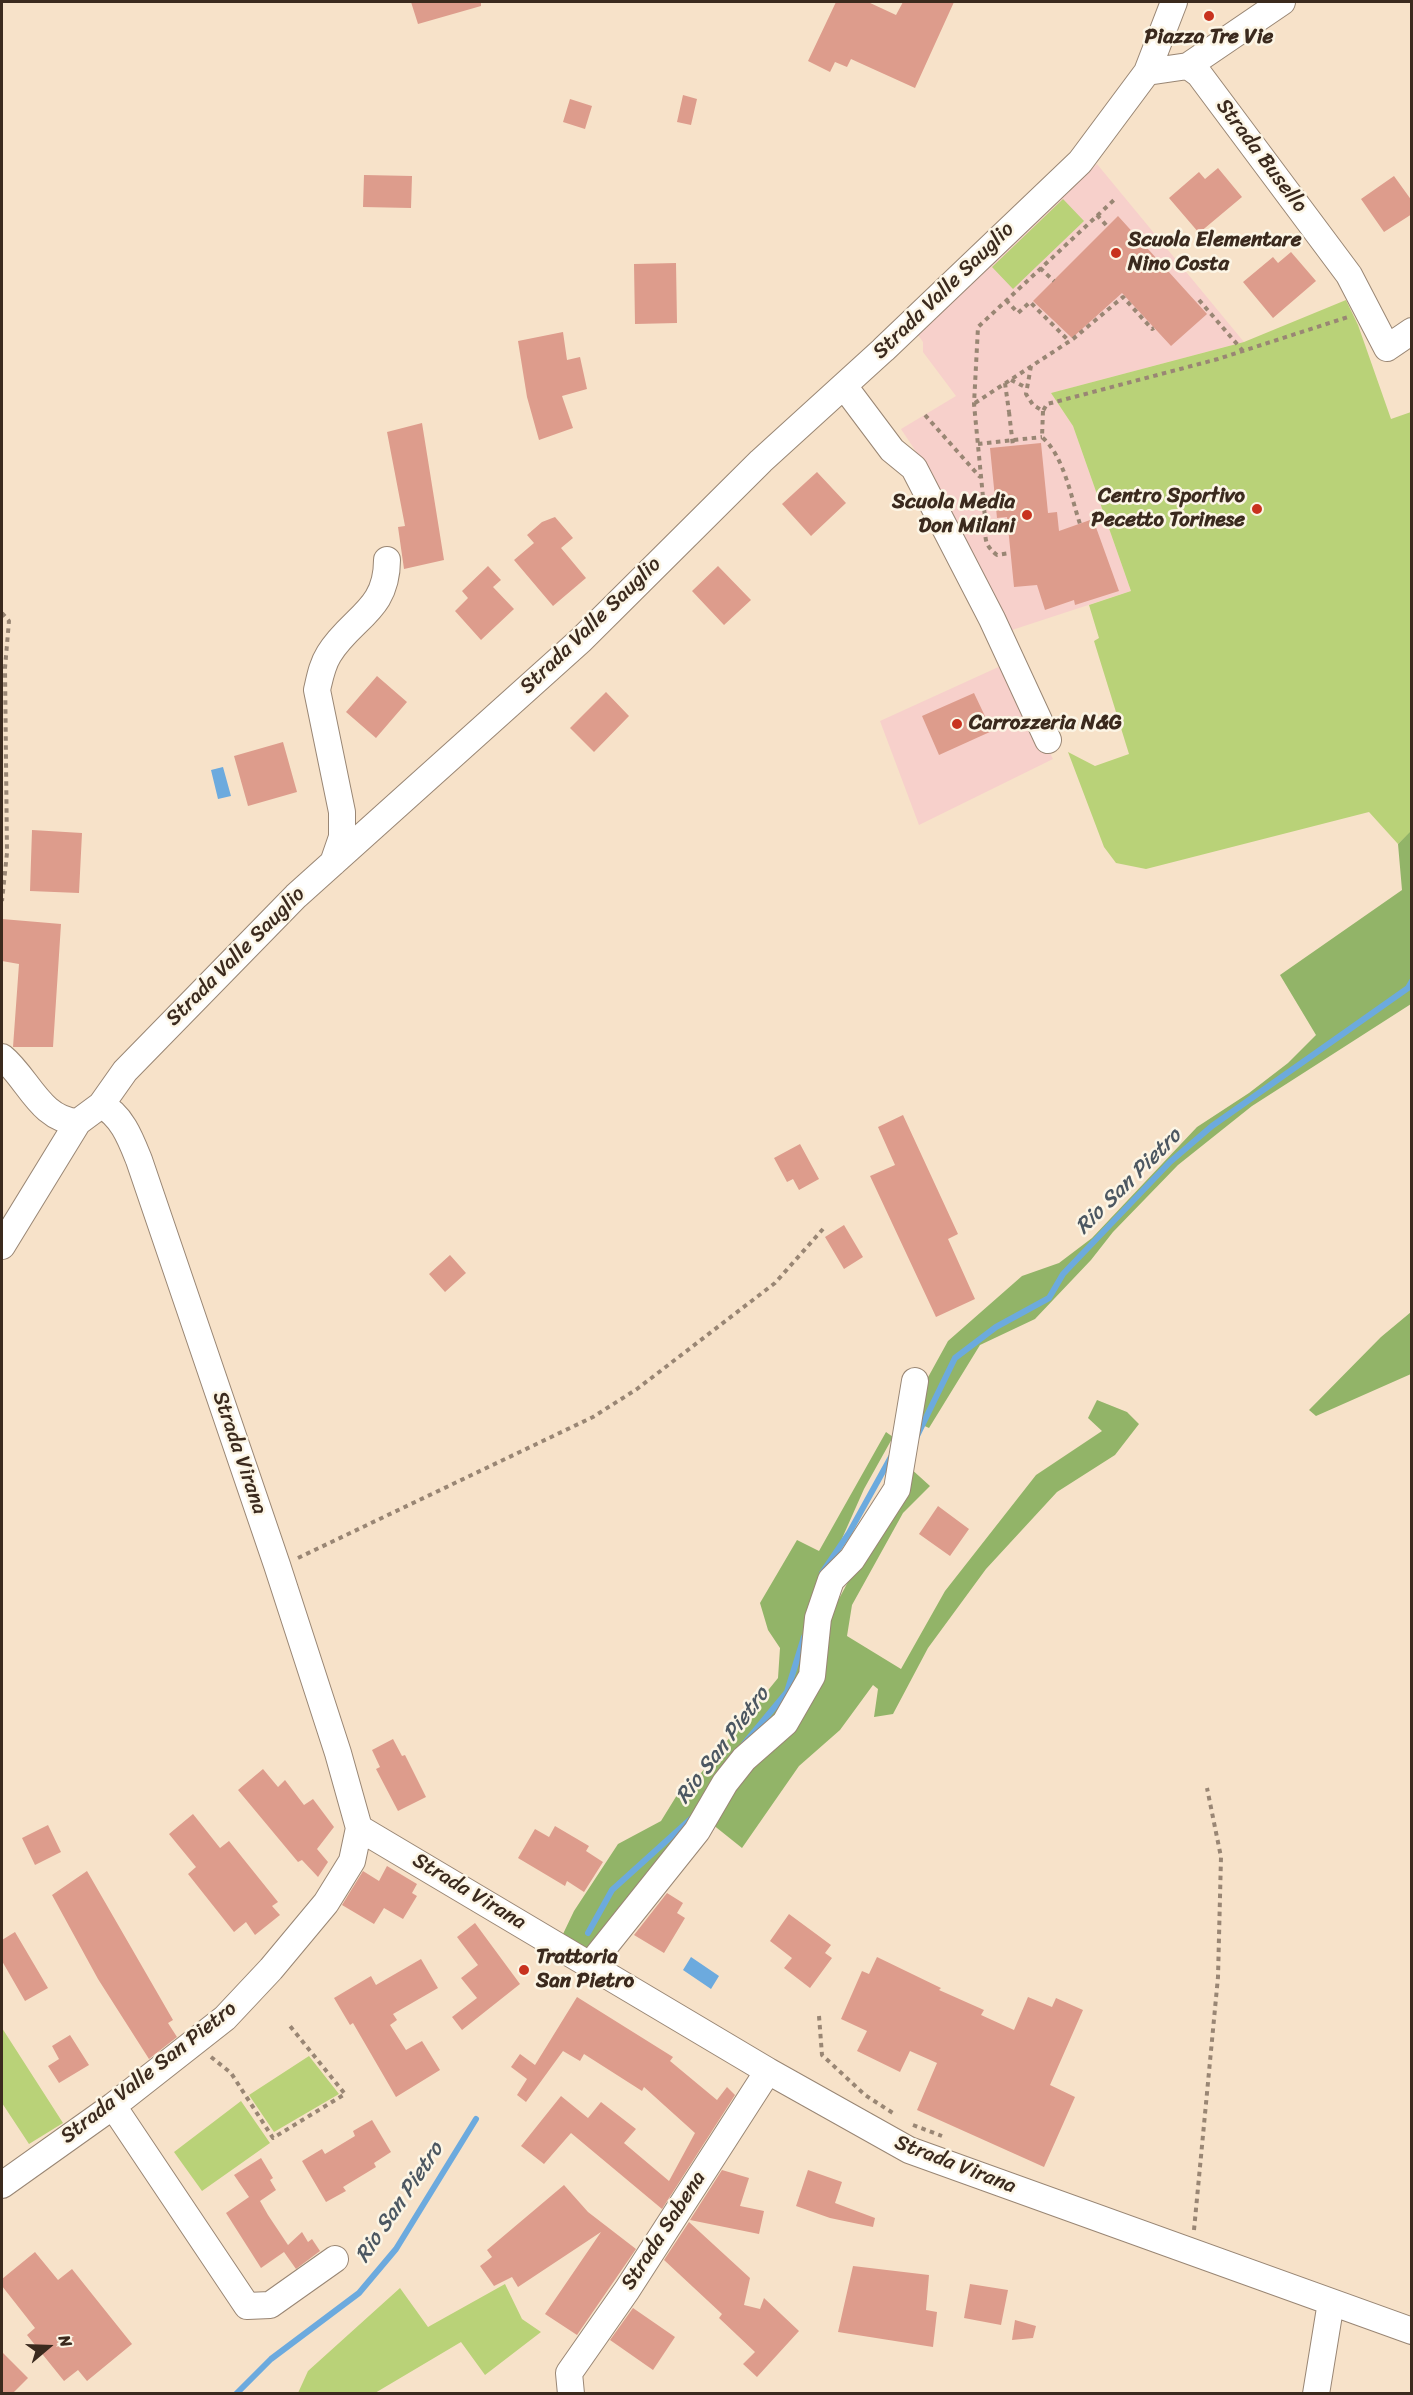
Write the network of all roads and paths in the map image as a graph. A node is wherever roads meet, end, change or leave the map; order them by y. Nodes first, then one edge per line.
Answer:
1 (1174, 2) edge
2 (1282, 2) edge
3 (1188, 66) junction
4 (1147, 72) junction
5 (1114, 200) dead end
6 (1097, 215) junction
7 (1107, 226) dead end
8 (1040, 268) junction
9 (1054, 281) dead end
10 (1006, 300) junction
11 (1200, 300) dead end
12 (1369, 310) junction
13 (1154, 328) dead end
14 (1412, 331) edge
15 (1069, 341) junction
16 (1243, 351) junction
17 (1031, 366) junction
18 (1010, 379) junction
19 (1005, 383) junction
20 (844, 386) junction
21 (1027, 388) junction
22 (974, 404) junction
23 (1043, 411) junction
24 (925, 415) dead end
25 (1042, 437) junction
26 (978, 444) junction
27 (1013, 446) dead end
28 (981, 479) junction
29 (1080, 524) dead end
30 (1008, 525) dead end
31 (986, 528) junction
32 (1010, 553) dead end
33 (387, 560) dead end
34 (2, 613) edge
35 (1048, 740) dead end
36 (333, 863) junction
37 (2, 901) edge
38 (2, 1057) edge
39 (101, 1105) junction
40 (78, 1122) junction
41 (823, 1229) dead end
42 (2, 1246) edge
43 (915, 1381) dead end
44 (278, 1565) junction
45 (1207, 1788) dead end
46 (359, 1828) junction
47 (590, 1965) junction
48 (819, 2016) dead end
49 (290, 2026) dead end
50 (207, 2054) dead end
51 (768, 2071) junction
52 (113, 2106) junction
53 (900, 2117) dead end
54 (908, 2123) dead end
55 (951, 2139) dead end
56 (2, 2185) edge
57 (1184, 2224) dead end
58 (1193, 2240) junction
59 (335, 2259) dead end
60 (1331, 2302) junction
61 (1412, 2331) edge
62 (572, 2394) edge
63 (1316, 2394) edge

1 - 4 street, Strada Valle Sauglio
2 - 3 street
3 - 4 street
3 - 12 street, Strada Busello
4 - 20 street, Strada Valle Sauglio
5 - 6 path
6 - 7 path
6 - 8 path
8 - 9 path
8 - 10 path
10 - 15 path
10 - 22 path
11 - 16 path
12 - 14 street, Strada Busello
12 - 16 path
13 - 15 path
15 - 17 path
16 - 23 path
17 - 18 path
17 - 21 path
18 - 19 path
18 - 21 path
19 - 22 path
19 - 27 path, bridge
20 - 35 street
20 - 36 street, Strada Valle Sauglio
21 - 23 path
22 - 26 path
23 - 25 path
24 - 28 path
25 - 26 path
25 - 29 path
26 - 28 path
28 - 31 path
30 - 31 path
31 - 32 path
33 - 36 street
34 - 37 path
36 - 39 street, Strada Valle Sauglio
38 - 40 street
39 - 40 street, Strada Valle Sauglio
39 - 44 street, Strada Virana
40 - 42 street, Strada Valle Sauglio
41 - 44 path
43 - 47 street
44 - 46 street, Strada Virana
45 - 58 path
46 - 47 street, Strada Virana
46 - 52 street, Strada Valle San Pietro
47 - 51 street, Strada Virana
48 - 53 path
49 - 50 path
51 - 58 street, Strada Virana
51 - 62 street, Strada Sabena
52 - 56 street, Strada Valle San Pietro
52 - 59 street
54 - 55 path
57 - 58 path
58 - 60 street, Strada Virana
60 - 61 street, Strada Virana
60 - 63 street

